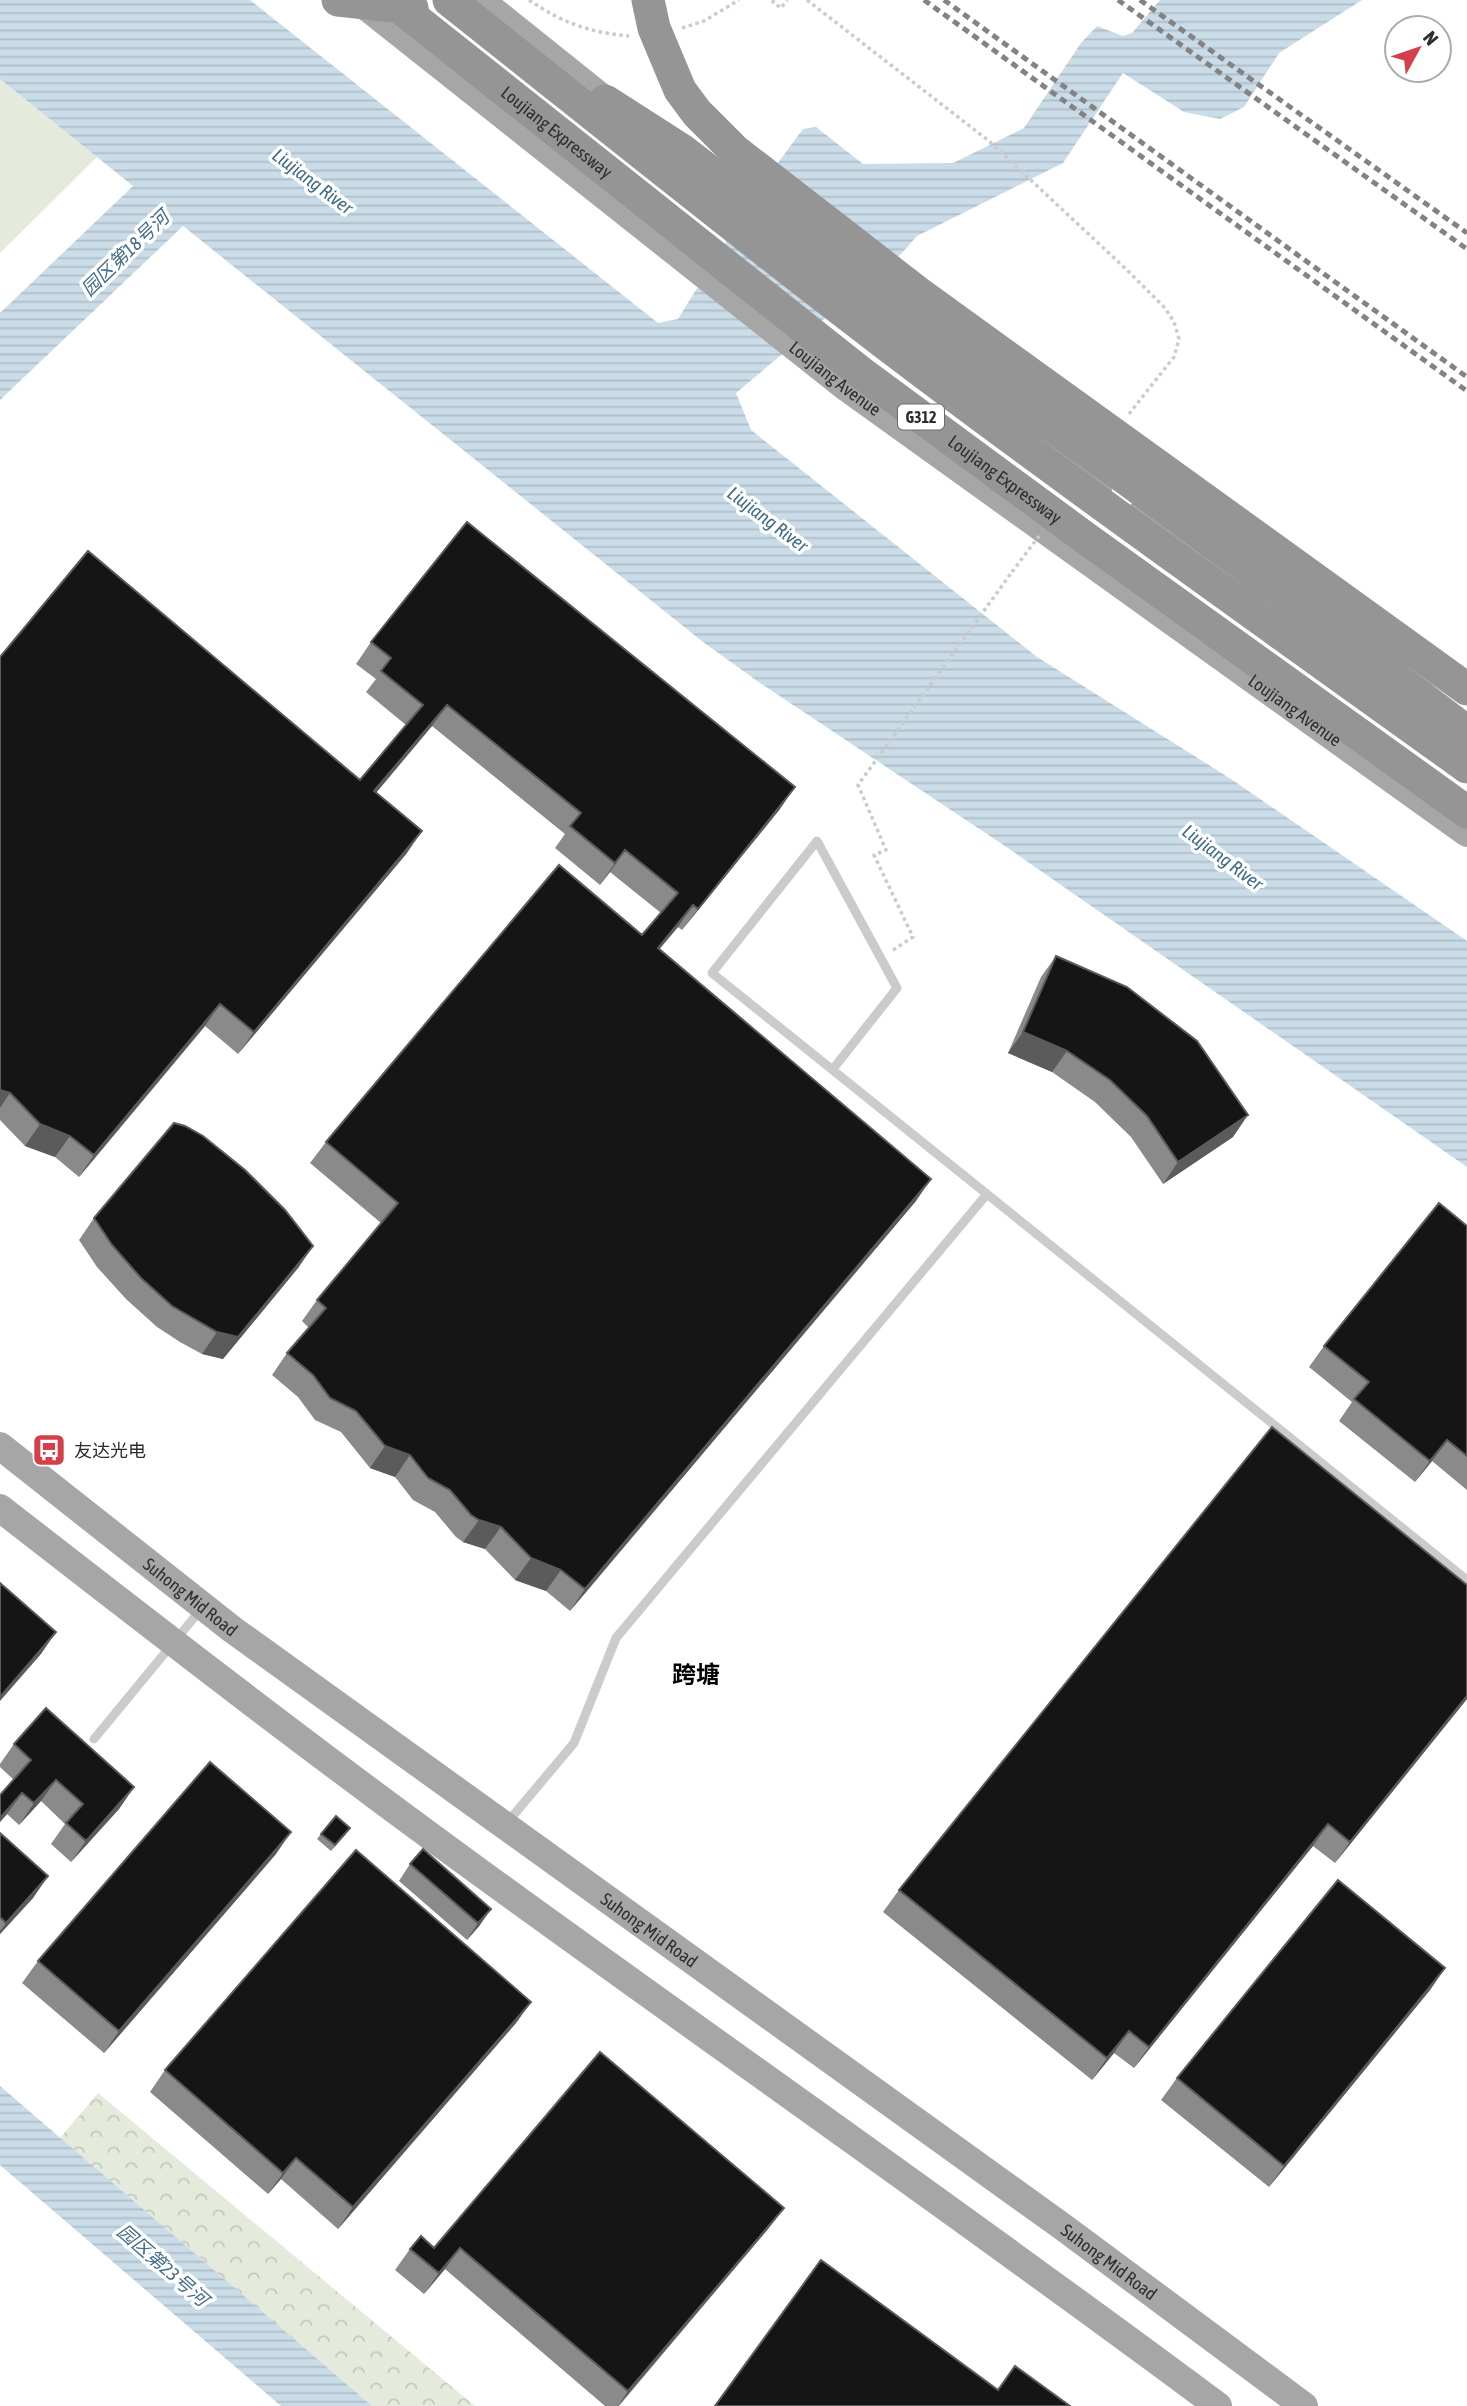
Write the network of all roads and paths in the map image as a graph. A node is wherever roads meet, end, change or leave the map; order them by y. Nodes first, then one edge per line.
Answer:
1 (338, 0) edge
2 (358, 0) edge
3 (391, 0) edge
4 (449, 0) edge
5 (463, 0) edge
6 (480, 0) edge
7 (648, 0) edge
8 (774, 0) edge
9 (787, 0) edge
10 (807, 0) edge
11 (1147, 391) dead end
12 (1012, 572) dead end
13 (1467, 689) edge
14 (1467, 732) edge
15 (1467, 746) edge
16 (1467, 767) edge
17 (1467, 812) edge
18 (1467, 833) edge
19 (881, 957) junction
20 (832, 1069) junction
21 (988, 1194) junction
22 (0, 1446) edge
23 (0, 1508) edge
24 (1467, 1580) edge
25 (203, 1607) junction
26 (173, 1643) junction
27 (94, 1739) dead end
28 (505, 1825) junction
29 (1218, 2406) edge
30 (1304, 2406) edge

1 - 5 highway, bridge
2 - 18 main road, Loujiang Avenue / G312
3 - 17 highway, Loujiang Expressway / G312, bridge
4 - 14 highway, bridge
4 - 16 highway, Loujiang Expressway / G312, bridge
6 - 15 main road
7 - 13 highway, bridge
8 - 9 path
10 - 11 path
12 - 19 path
19 - 20 lane
19 - 20 lane
20 - 21 lane
21 - 24 lane
21 - 28 lane
22 - 25 main road, Suhong Mid Road
23 - 26 main road
25 - 26 lane
25 - 28 main road, Suhong Mid Road
26 - 27 lane
26 - 29 main road
28 - 30 main road, Suhong Mid Road

